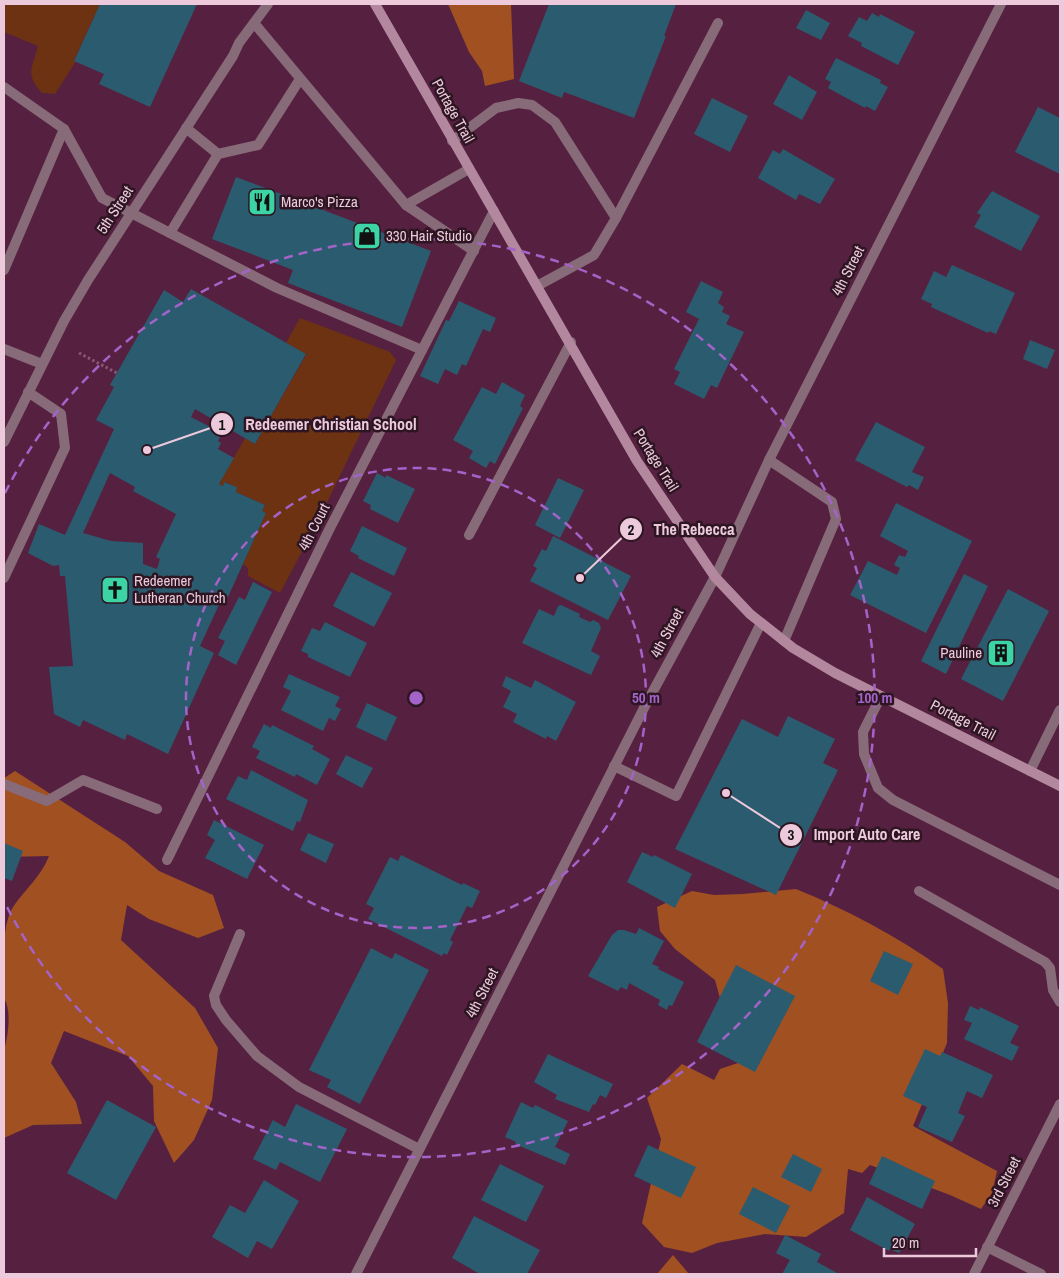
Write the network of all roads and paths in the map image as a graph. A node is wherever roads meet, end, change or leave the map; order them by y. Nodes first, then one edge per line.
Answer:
1 (268, 4) edge
2 (375, 4) edge
3 (1001, 4) edge
4 (254, 23) junction
5 (718, 23) dead end
6 (300, 79) junction
7 (4, 87) edge
8 (186, 128) junction
9 (64, 129) junction
10 (452, 141) junction
11 (218, 154) junction
12 (469, 169) junction
13 (406, 205) junction
14 (494, 211) junction
15 (131, 213) junction
16 (616, 218) junction
17 (170, 233) junction
18 (474, 251) junction
19 (4, 270) edge
20 (537, 286) junction
21 (571, 342) junction
22 (4, 349) edge
23 (422, 350) junction
24 (79, 353) dead end
25 (42, 364) junction
26 (117, 373) dead end
27 (28, 392) junction
28 (4, 442) edge
29 (769, 460) junction
30 (469, 535) dead end
31 (715, 577) junction
32 (4, 578) edge
33 (761, 623) junction
34 (784, 641) junction
35 (881, 696) junction
36 (1060, 710) edge
37 (614, 766) junction
38 (1030, 770) junction
39 (4, 784) edge
40 (1060, 786) edge
41 (157, 809) dead end
42 (167, 860) dead end
43 (1060, 885) edge
44 (919, 891) dead end
45 (240, 934) dead end
46 (1060, 1002) edge
47 (1059, 1109) edge
48 (420, 1149) junction
49 (987, 1247) junction
50 (356, 1274) edge
51 (974, 1274) edge
52 (1041, 1274) edge

1 - 4 street, 5th Street
2 - 10 main road, Portage Trail
3 - 29 street, 4th Street
4 - 6 street
4 - 8 street, 5th Street
5 - 16 street
6 - 11 street
6 - 13 street
7 - 9 street
8 - 11 street
8 - 15 street, 5th Street
9 - 15 street
9 - 19 street
10 - 12 main road, Portage Trail
10 - 16 street
11 - 17 street
12 - 13 street
12 - 14 main road, Portage Trail
13 - 18 street
14 - 18 street, 4th Court
14 - 20 main road, Portage Trail
15 - 17 street
15 - 25 street, 5th Street
16 - 20 street
17 - 23 street
18 - 23 street, 4th Court
20 - 21 main road, Portage Trail
21 - 30 street
21 - 31 main road, Portage Trail
22 - 25 street
23 - 42 street, 4th Court
24 - 26 path
25 - 27 street, 5th Street
27 - 28 street, 5th Street
27 - 32 street
29 - 31 street, 4th Street
29 - 34 street
31 - 33 main road, Portage Trail
31 - 37 street, 4th Street
33 - 34 main road, Portage Trail
33 - 37 street
34 - 35 main road, Portage Trail
35 - 38 main road, Portage Trail
35 - 43 street
36 - 38 street
37 - 48 street, 4th Street
38 - 40 main road, Portage Trail
39 - 41 street
44 - 46 street
45 - 48 street
47 - 49 street, 3rd Street
48 - 50 street, 4th Street
49 - 51 street, 3rd Street
49 - 52 street

